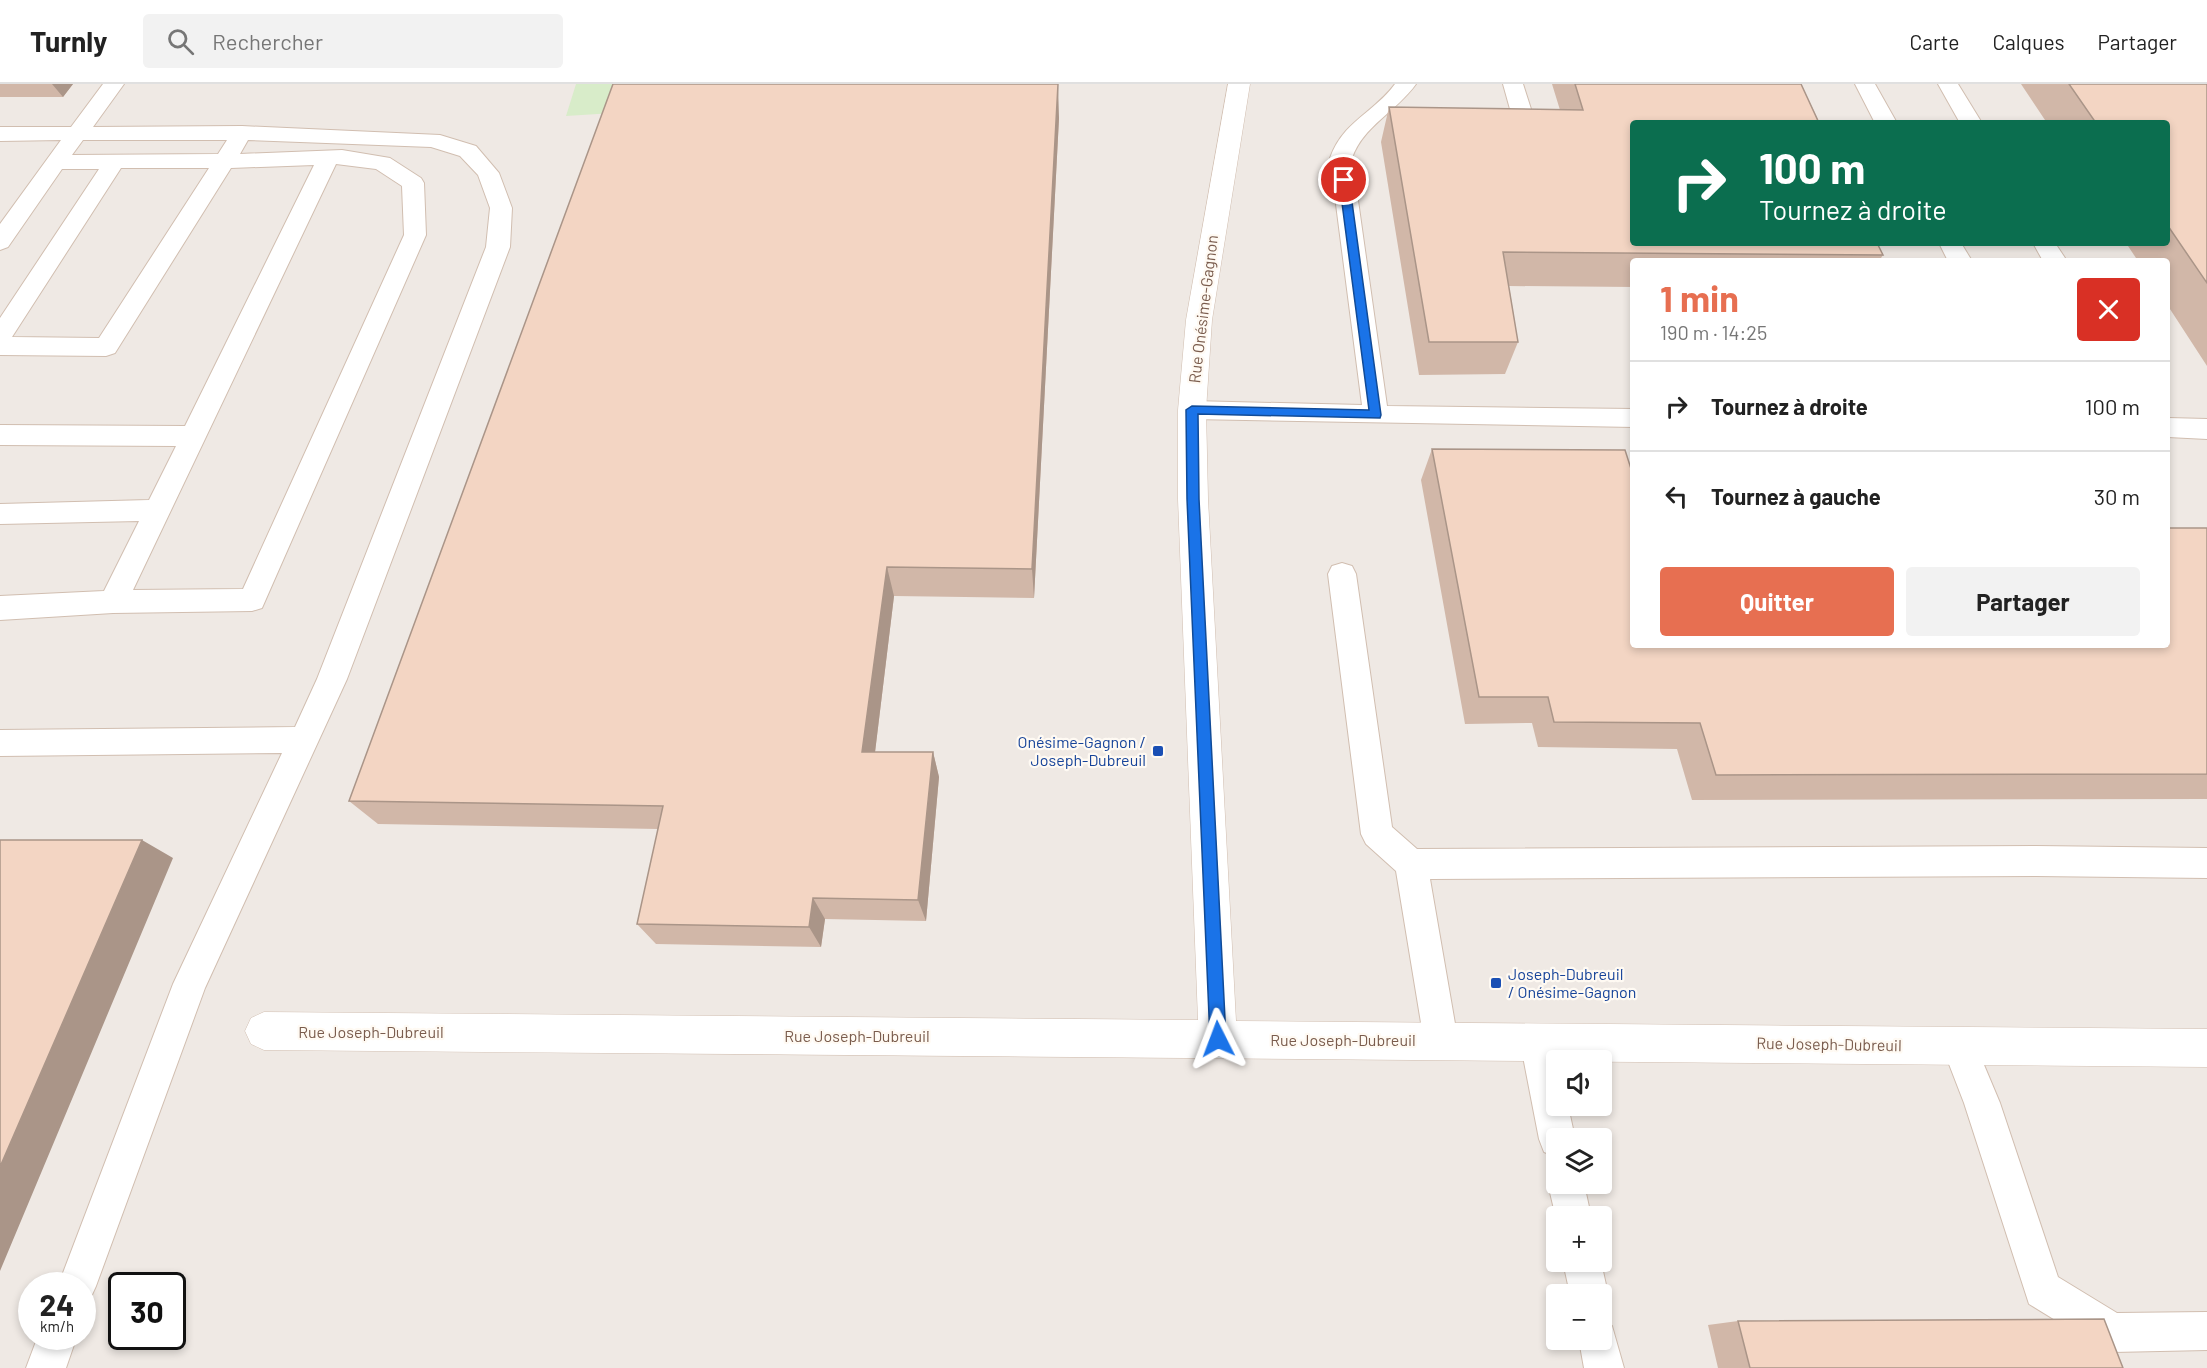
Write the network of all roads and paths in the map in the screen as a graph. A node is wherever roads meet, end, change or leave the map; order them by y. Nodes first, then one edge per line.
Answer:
1 (114, 84) edge
2 (1239, 84) edge
3 (1406, 84) edge
4 (1514, 84) edge
5 (1865, 84) edge
6 (1948, 84) edge
7 (1884, 120) edge
8 (1969, 120) edge
9 (242, 133) junction
10 (0, 134) edge
11 (78, 134) junction
12 (1495, 134) edge
13 (406, 139) junction
14 (328, 158) junction
15 (115, 161) junction
16 (225, 161) junction
17 (58, 162) junction
18 (382, 163) junction
19 (0, 197) edge
20 (29, 198) junction
21 (0, 242) edge
22 (0, 337) edge
23 (0, 346) edge
24 (1192, 410) junction
25 (1376, 415) junction
26 (1630, 418) edge
27 (2170, 428) edge
28 (2207, 429) edge
29 (0, 435) edge
30 (193, 436) junction
31 (157, 510) junction
32 (0, 514) edge
33 (1342, 574) dead end
34 (113, 602) junction
35 (0, 608) edge
36 (304, 740) junction
37 (0, 743) edge
38 (2207, 863) edge
39 (1411, 864) junction
40 (264, 1031) dead end
41 (1218, 1039) junction
42 (1441, 1041) junction
43 (1538, 1041) junction
44 (1959, 1046) junction
45 (2207, 1048) edge
46 (1555, 1128) edge
47 (82, 1272) edge
48 (2207, 1331) edge
49 (53, 1350) edge
50 (1600, 1350) edge
51 (46, 1368) edge
52 (1604, 1368) edge

1 - 11 lane
2 - 24 street, Rue Onésime-Gagnon
3 - 25 lane
4 - 12 lane
5 - 7 lane
6 - 8 lane
9 - 11 lane
9 - 13 lane
9 - 16 lane
10 - 11 lane
11 - 17 lane
13 - 18 lane
13 - 36 lane
14 - 16 lane
14 - 18 lane
14 - 30 lane
15 - 16 lane
15 - 17 lane
15 - 22 lane
16 - 23 lane
17 - 20 lane
18 - 34 lane
19 - 20 lane
20 - 21 lane
24 - 25 lane
24 - 41 street, Rue Onésime-Gagnon
25 - 26 lane
27 - 28 lane
29 - 30 lane
30 - 31 lane
31 - 32 lane
31 - 34 lane
33 - 39 lane
34 - 35 lane
36 - 37 lane
36 - 47 lane
38 - 39 lane
39 - 42 lane
40 - 41 street, Rue Joseph-Dubreuil
41 - 42 street, Rue Joseph-Dubreuil
42 - 43 street, Rue Joseph-Dubreuil
43 - 44 street, Rue Joseph-Dubreuil
43 - 46 lane
44 - 45 street, Rue Joseph-Dubreuil
44 - 48 lane
49 - 51 lane
50 - 52 lane

